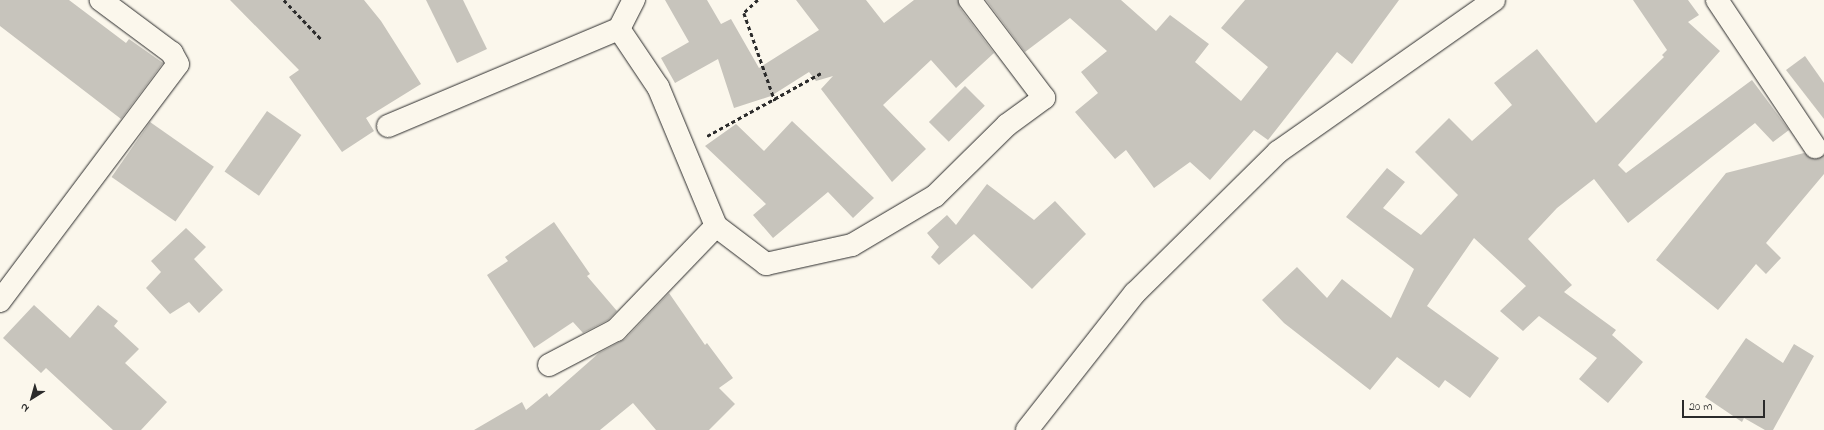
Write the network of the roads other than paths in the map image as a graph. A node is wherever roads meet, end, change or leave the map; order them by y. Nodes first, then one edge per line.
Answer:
1 (101, 0) edge
2 (634, 0) edge
3 (970, 0) edge
4 (1494, 0) edge
5 (1717, 0) edge
6 (619, 29) junction
7 (388, 126) dead end
8 (1815, 147) dead end
9 (716, 226) junction
10 (0, 301) edge
11 (549, 364) dead end
12 (1027, 430) edge

1 - 10 street
2 - 6 street
3 - 9 street
4 - 12 street
5 - 8 street
6 - 7 street
6 - 9 street
9 - 11 street

